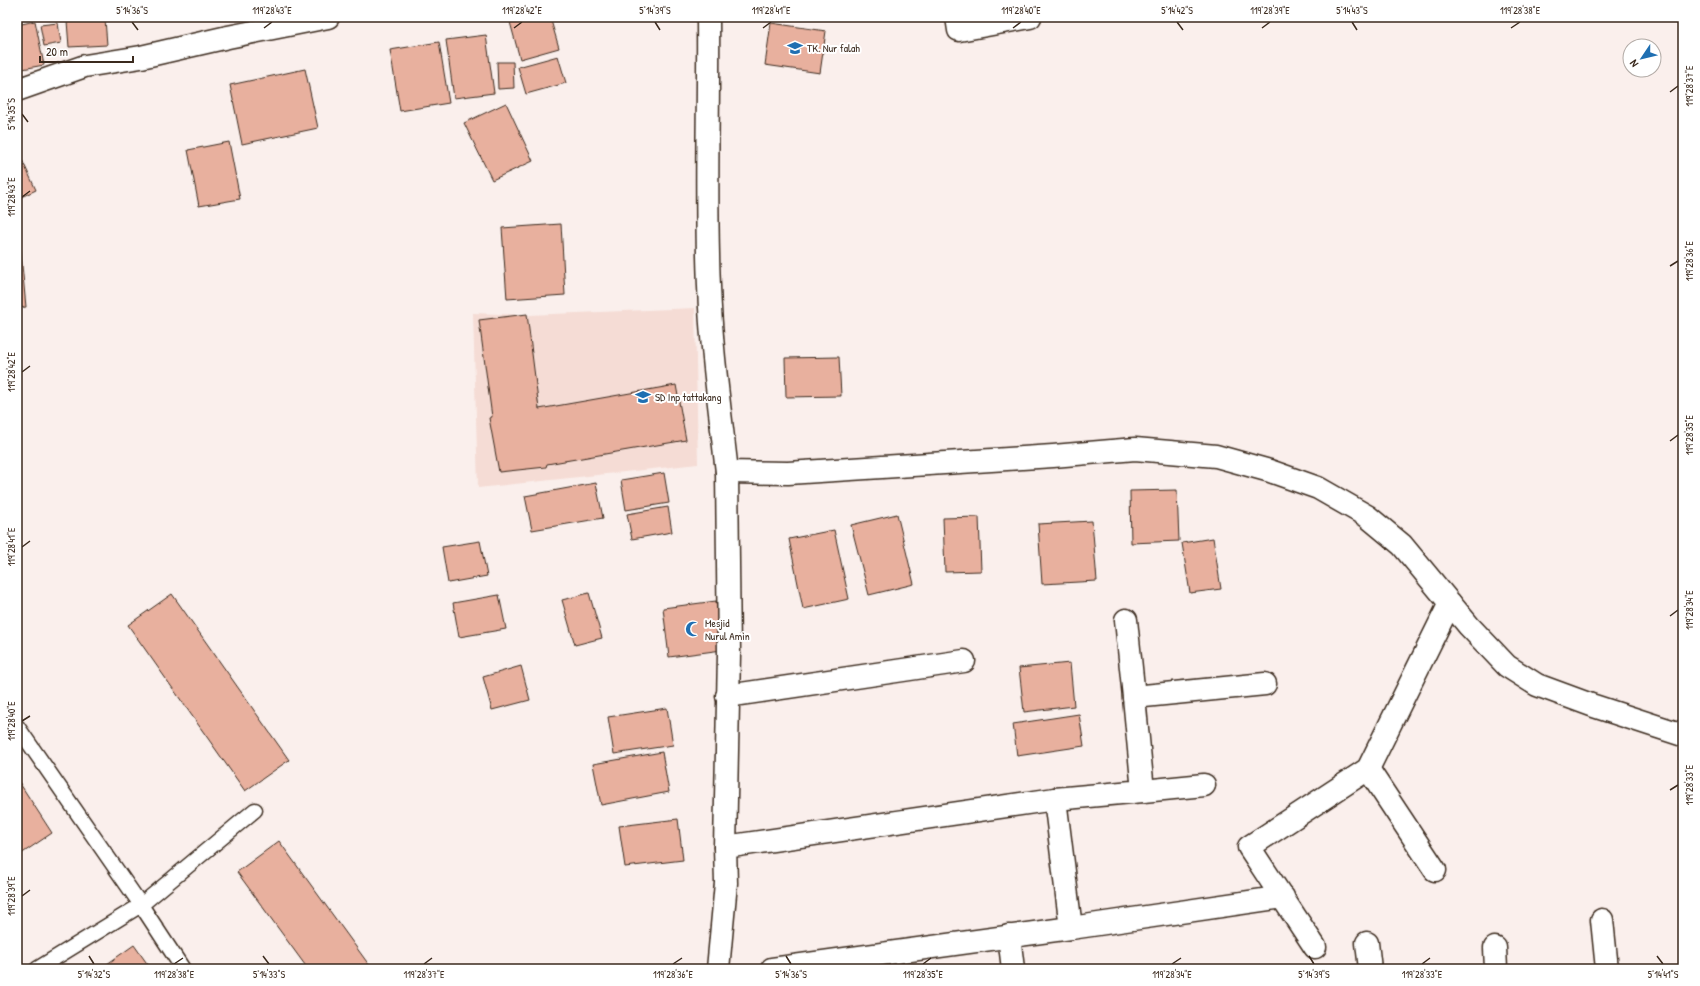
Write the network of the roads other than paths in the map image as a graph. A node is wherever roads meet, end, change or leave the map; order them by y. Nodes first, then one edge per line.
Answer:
1 (328, 17) edge
2 (708, 17) edge
3 (957, 17) edge
4 (1030, 17) edge
5 (17, 90) edge
6 (727, 472) junction
7 (1450, 603) junction
8 (1126, 620) dead end
9 (964, 661) dead end
10 (1266, 684) dead end
11 (727, 696) junction
12 (1134, 697) junction
13 (17, 726) edge
14 (1683, 735) edge
15 (1368, 769) junction
16 (1204, 785) dead end
17 (1144, 791) junction
18 (1055, 799) junction
19 (255, 810) dead end
20 (725, 847) junction
21 (1435, 870) dead end
22 (1283, 897) junction
23 (141, 905) junction
24 (1602, 920) dead end
25 (1071, 928) junction
26 (1009, 936) junction
27 (1367, 943) dead end
28 (1315, 947) dead end
29 (37, 969) edge
30 (183, 969) edge
31 (718, 969) edge
32 (772, 969) edge
33 (1013, 969) edge
34 (1370, 969) edge
35 (1607, 969) edge

1 - 5 street
2 - 6 street
3 - 4 street
6 - 7 street
6 - 11 street
7 - 14 street
7 - 15 street
8 - 12 street
9 - 11 street
10 - 12 street
11 - 20 street
12 - 17 street
13 - 23 lane
15 - 21 street
15 - 22 street
16 - 17 street
17 - 18 street
18 - 20 street
18 - 25 street
19 - 23 lane
20 - 31 street
22 - 25 street
22 - 28 street
23 - 29 lane
23 - 30 lane
24 - 35 street
25 - 26 street
26 - 32 street
26 - 33 street
27 - 34 street

